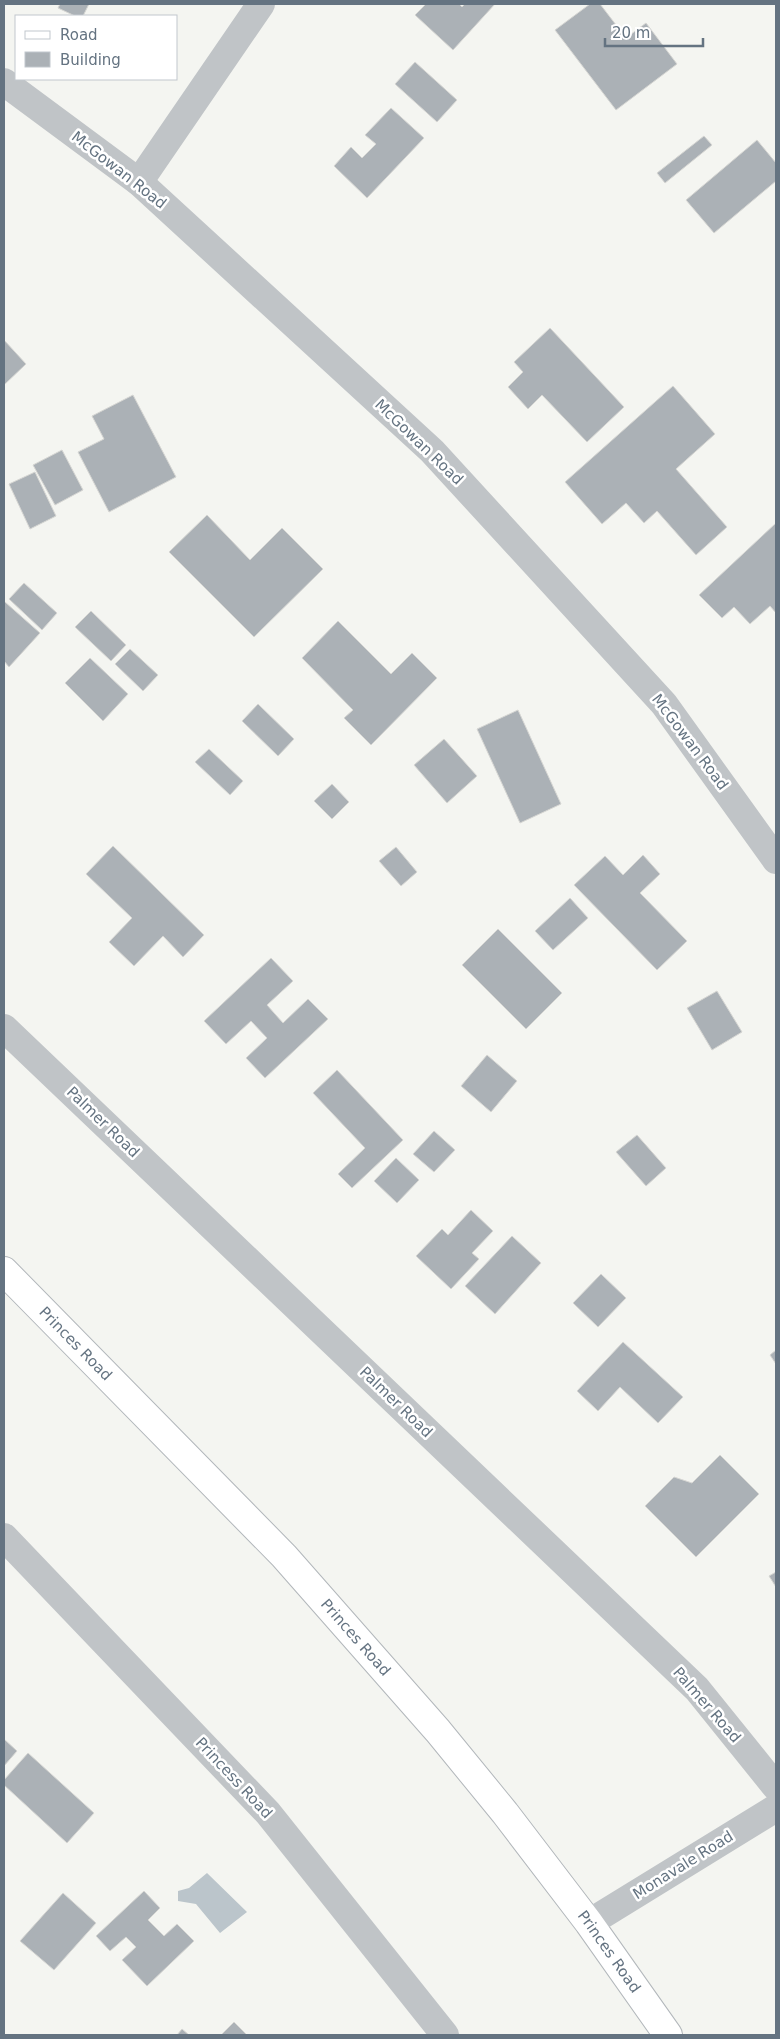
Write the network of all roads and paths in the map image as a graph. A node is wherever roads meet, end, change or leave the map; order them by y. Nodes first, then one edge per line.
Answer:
1 (261, 4) edge
2 (4, 82) edge
3 (139, 182) junction
4 (776, 860) edge
5 (4, 1028) edge
6 (4, 1271) edge
7 (4, 1537) edge
8 (776, 1787) edge
9 (776, 1808) edge
10 (589, 1923) junction
11 (445, 2035) edge
12 (668, 2035) edge

1 - 3 street
2 - 3 street, McGowan Road
3 - 4 street, McGowan Road
5 - 8 street, Palmer Road
6 - 10 main road, Princes Road
7 - 11 street, Princess Road
9 - 10 street, Monavale Road
10 - 12 main road, Princes Road

